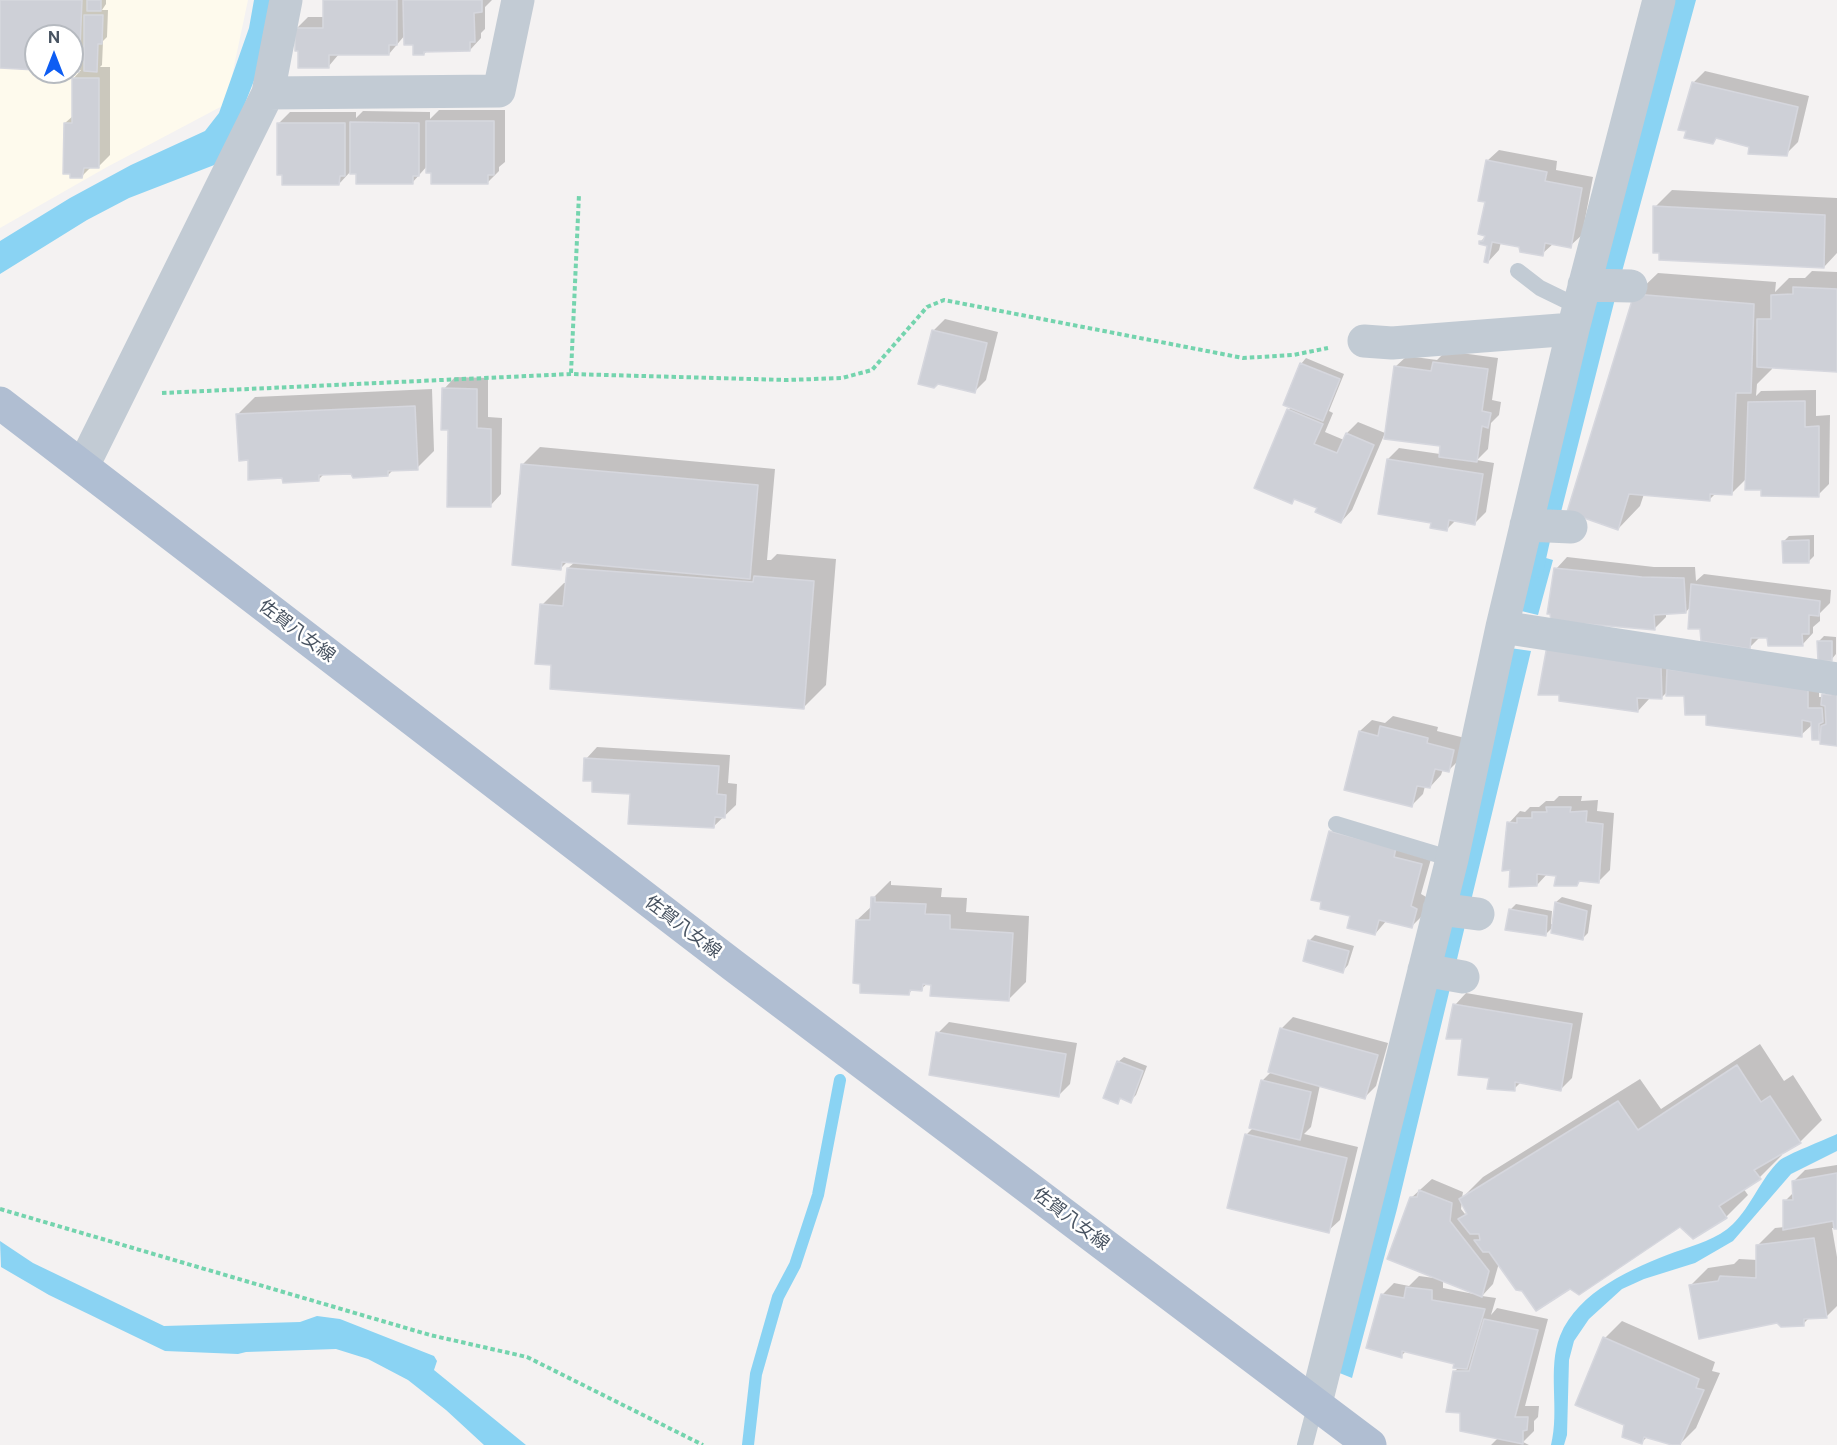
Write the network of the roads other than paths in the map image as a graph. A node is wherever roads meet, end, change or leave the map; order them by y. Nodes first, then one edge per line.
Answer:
1 (286, 0) edge
2 (518, 0) edge
3 (1659, 0) edge
4 (268, 93) junction
5 (1518, 271) dead end
6 (1631, 286) dead end
7 (1579, 307) junction
8 (1364, 341) road end
9 (0, 403) edge
10 (83, 466) junction
11 (1526, 525) junction
12 (1572, 527) dead end
13 (1502, 627) junction
14 (1837, 679) edge
15 (1336, 824) dead end
16 (1452, 859) junction
17 (1439, 909) junction
18 (1478, 914) dead end
19 (1424, 970) junction
20 (1463, 977) dead end
21 (1316, 1403) junction
22 (1305, 1445) edge
23 (1370, 1445) edge

1 - 4 street
2 - 4 street
3 - 7 street
4 - 10 street
5 - 7 lane
6 - 7 street
7 - 8 street
7 - 11 street
9 - 10 main road, 佐賀八女線
10 - 21 main road, 佐賀八女線
11 - 12 street
11 - 13 street
13 - 14 street
13 - 16 street
15 - 16 lane
16 - 17 street
17 - 18 street
17 - 19 street
19 - 20 street
19 - 21 street
21 - 22 lane
21 - 23 main road, 佐賀八女線

